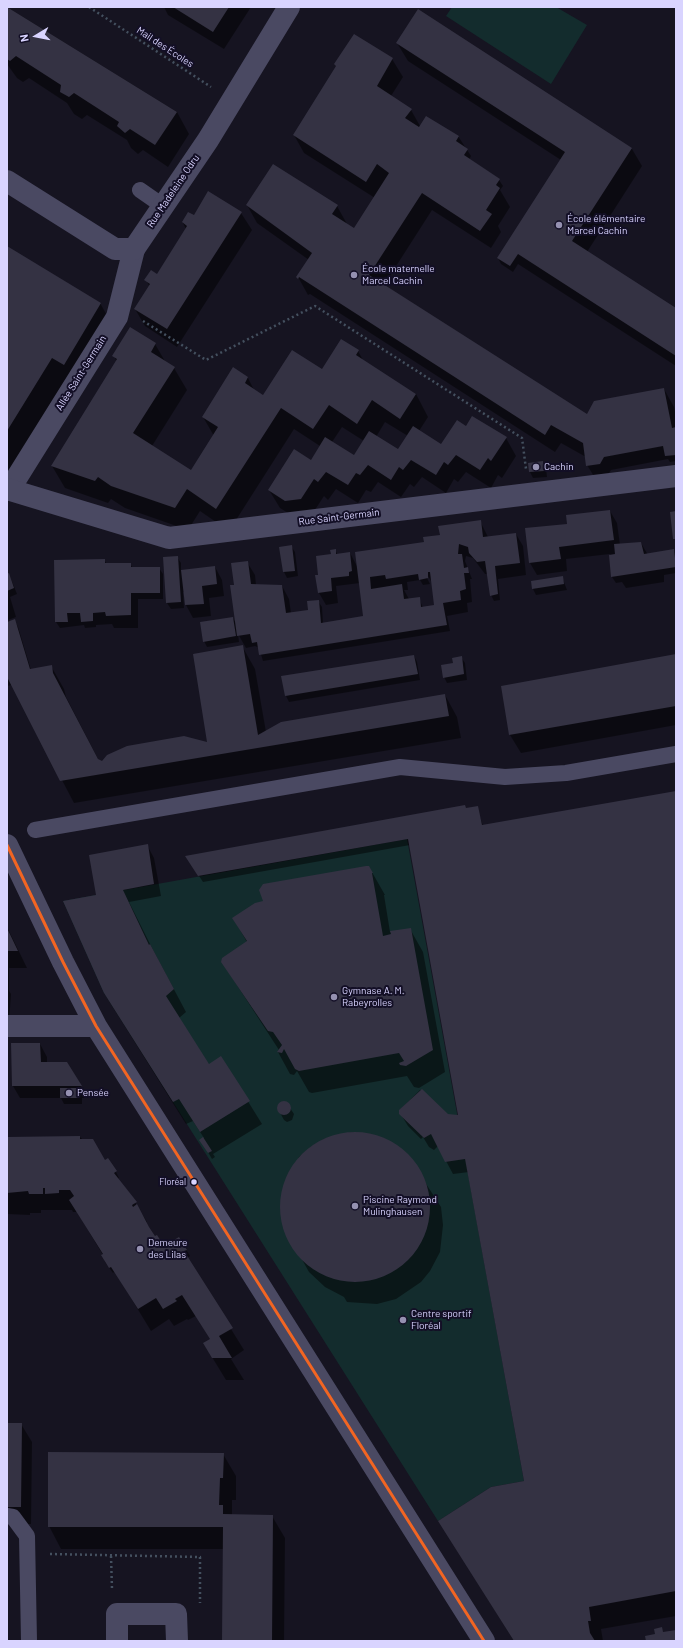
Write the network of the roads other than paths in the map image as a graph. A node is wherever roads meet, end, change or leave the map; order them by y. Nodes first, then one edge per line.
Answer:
1 (289, 7) edge
2 (7, 181) edge
3 (140, 190) dead end
4 (163, 206) junction
5 (134, 249) junction
6 (676, 476) edge
7 (8, 490) edge
8 (676, 754) edge
9 (35, 830) dead end
10 (7, 845) edge
11 (7, 1026) edge
12 (96, 1026) junction
13 (7, 1516) edge
14 (29, 1641) edge
15 (117, 1641) edge
16 (177, 1641) edge
17 (484, 1641) edge

1 - 4 street, Rue Madeleine Odru
2 - 5 street
3 - 4 lane
4 - 5 street, Rue Madeleine Odru
5 - 7 street, Allée Saint-Germain
6 - 7 street, Rue Saint-Germain
8 - 9 lane
10 - 12 street
11 - 12 street
12 - 17 street
13 - 14 lane
15 - 16 street

